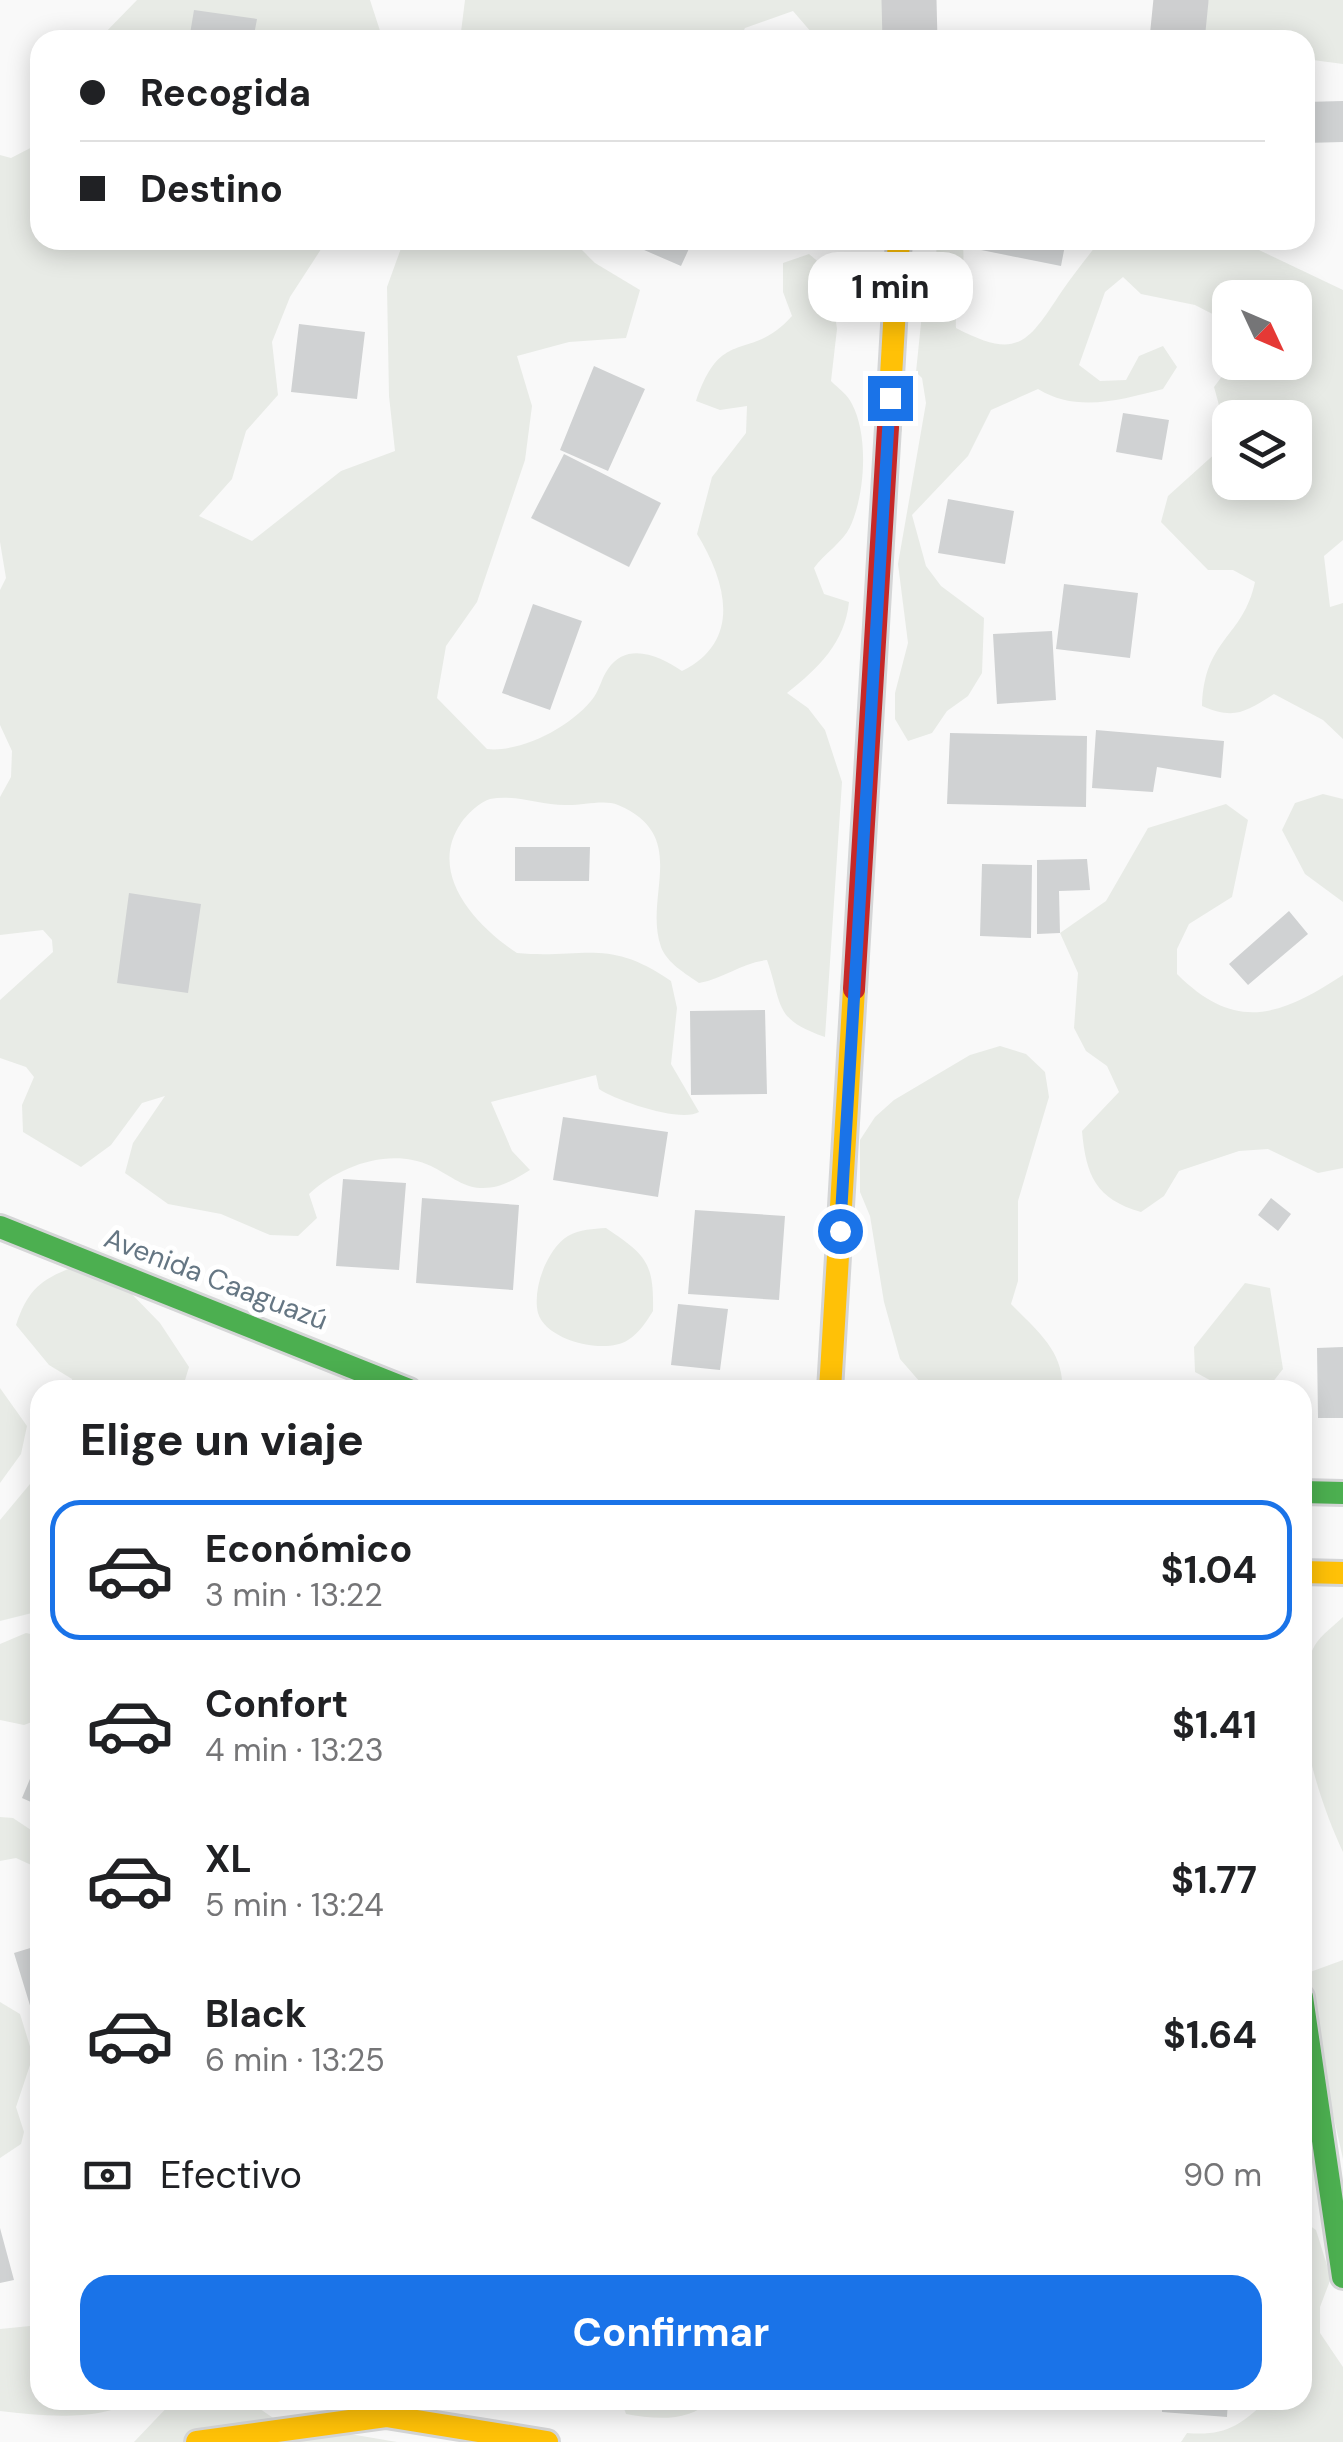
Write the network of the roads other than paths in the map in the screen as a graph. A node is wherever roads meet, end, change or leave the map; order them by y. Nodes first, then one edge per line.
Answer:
1 (1182, 0) edge
2 (1179, 30) edge
3 (897, 250) edge
4 (0, 1227) edge
5 (384, 1380) edge
6 (831, 1380) edge
7 (1312, 1492) edge
8 (1343, 1492) edge
9 (1312, 1572) edge
10 (1343, 1573) edge
11 (1312, 2065) edge
12 (1343, 2277) edge
13 (409, 2432) edge
14 (197, 2442) edge
15 (547, 2442) edge

1 - 2 street
3 - 6 street
4 - 5 street, Avenida Caaguazú
7 - 8 street
9 - 10 street
11 - 12 street
13 - 14 street
13 - 15 street

